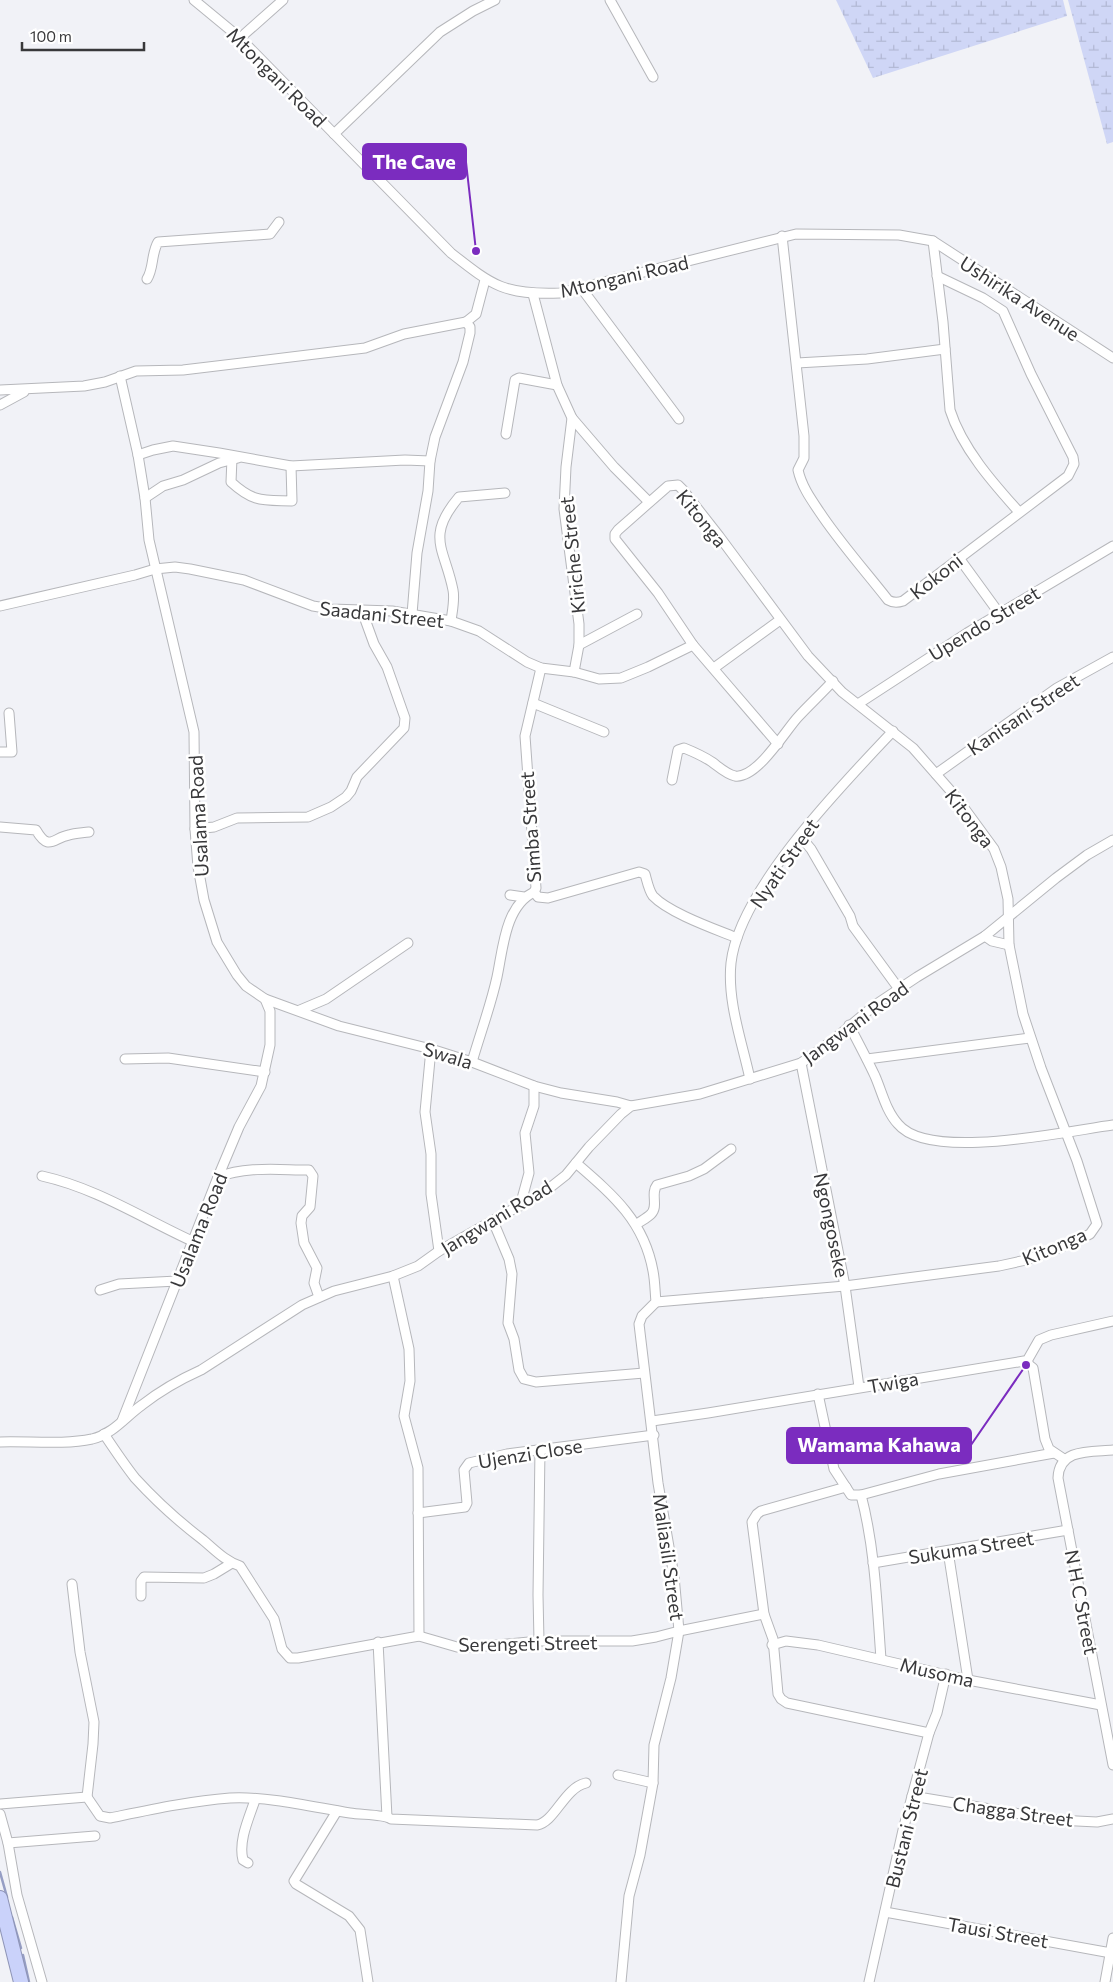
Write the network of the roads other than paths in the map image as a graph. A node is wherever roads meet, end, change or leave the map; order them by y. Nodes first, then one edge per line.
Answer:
1 (194, 0) edge
2 (283, 0) edge
3 (495, 0) edge
4 (610, 0) edge
5 (240, 38) junction
6 (653, 77) dead end
7 (334, 134) junction
8 (279, 222) dead end
9 (782, 236) junction
10 (930, 241) junction
11 (937, 276) junction
12 (147, 279) dead end
13 (485, 280) junction
14 (582, 289) junction
15 (533, 294) junction
16 (466, 322) junction
17 (945, 349) junction
18 (1113, 358) edge
19 (797, 362) junction
20 (120, 376) junction
21 (558, 385) junction
22 (0, 390) edge
23 (27, 390) junction
24 (0, 405) edge
25 (572, 418) junction
26 (679, 419) dead end
27 (506, 434) dead end
28 (138, 455) junction
29 (245, 457) junction
30 (232, 458) junction
31 (430, 462) junction
32 (291, 466) junction
33 (505, 493) dead end
34 (145, 498) junction
35 (649, 502) junction
36 (1019, 512) junction
37 (1113, 546) edge
38 (959, 558) junction
39 (155, 569) junction
40 (0, 606) edge
41 (362, 611) junction
42 (999, 613) junction
43 (412, 614) junction
44 (637, 614) dead end
45 (780, 620) junction
46 (451, 621) junction
47 (693, 644) junction
48 (579, 645) junction
49 (1113, 657) edge
50 (541, 668) junction
51 (714, 668) junction
52 (574, 672) junction
53 (833, 681) junction
54 (533, 703) junction
55 (858, 704) junction
56 (9, 713) dead end
57 (893, 731) junction
58 (604, 732) dead end
59 (778, 744) junction
60 (0, 752) edge
61 (936, 774) junction
62 (672, 780) dead end
63 (0, 827) edge
64 (195, 829) junction
65 (89, 832) dead end
66 (800, 836) junction
67 (1113, 840) edge
68 (534, 892) junction
69 (510, 896) dead end
70 (524, 897) junction
71 (1008, 916) junction
72 (985, 936) junction
73 (737, 938) junction
74 (408, 943) dead end
75 (1009, 945) junction
76 (899, 989) junction
77 (265, 999) junction
78 (300, 1010) junction
79 (849, 1025) junction
80 (1030, 1038) junction
81 (431, 1049) junction
82 (125, 1058) dead end
83 (867, 1059) junction
84 (472, 1062) junction
85 (801, 1062) junction
86 (265, 1072) junction
87 (750, 1079) junction
88 (534, 1086) junction
89 (631, 1106) junction
90 (1113, 1125) edge
91 (1066, 1133) junction
92 (731, 1149) dead end
93 (576, 1163) junction
94 (42, 1176) dead end
95 (218, 1177) junction
96 (520, 1206) junction
97 (493, 1221) junction
98 (637, 1224) junction
99 (192, 1241) junction
100 (439, 1251) junction
101 (393, 1276) junction
102 (177, 1281) junction
103 (845, 1286) junction
104 (100, 1290) dead end
105 (319, 1297) junction
106 (656, 1302) junction
107 (1113, 1321) edge
108 (1028, 1362) junction
109 (644, 1373) junction
110 (859, 1388) junction
111 (818, 1394) junction
112 (652, 1420) junction
113 (121, 1423) junction
114 (104, 1434) junction
115 (654, 1435) junction
116 (0, 1442) edge
117 (540, 1449) junction
118 (1113, 1450) edge
119 (1054, 1453) junction
120 (1064, 1459) junction
121 (846, 1487) junction
122 (861, 1495) junction
123 (418, 1513) junction
124 (1068, 1530) junction
125 (948, 1551) junction
126 (873, 1562) junction
127 (232, 1563) junction
128 (72, 1584) dead end
129 (141, 1596) dead end
130 (764, 1614) junction
131 (679, 1631) junction
132 (419, 1636) junction
133 (539, 1641) junction
134 (378, 1642) junction
135 (772, 1645) junction
136 (881, 1660) junction
137 (946, 1674) junction
138 (968, 1680) junction
139 (1101, 1705) junction
140 (929, 1733) junction
141 (1113, 1765) edge
142 (618, 1775) dead end
143 (586, 1783) dead end
144 (653, 1783) junction
145 (912, 1796) junction
146 (87, 1797) junction
147 (255, 1800) junction
148 (0, 1804) edge
149 (337, 1811) junction
150 (0, 1814) edge
151 (387, 1817) junction
152 (1113, 1819) edge
153 (96, 1836) dead end
154 (8, 1843) junction
155 (248, 1863) dead end
156 (0, 1898) edge
157 (885, 1912) junction
158 (1113, 1938) edge
159 (1110, 1953) junction
160 (21, 1982) edge
161 (42, 1982) edge
162 (368, 1982) edge
163 (621, 1982) edge
164 (868, 1982) edge
165 (1106, 1982) edge

1 - 5 street, Mtongani Road
2 - 5 street
3 - 7 street
4 - 6 street
5 - 7 street, Mtongani Road
7 - 13 street, Mtongani Road
8 - 12 street
9 - 10 street, Mtongani Road
9 - 14 street, Mtongani Road
9 - 19 street, Kokoni
10 - 11 street
10 - 18 street, Ushirika Avenue
11 - 17 street
11 - 36 street, Kokoni
13 - 15 street, Mtongani Road
13 - 16 street
14 - 15 street, Mtongani Road
14 - 26 street
15 - 21 street, Kiriche Street
16 - 20 street
16 - 31 street
17 - 19 street
17 - 36 street
19 - 38 street, Kokoni
20 - 23 street
20 - 28 street, Usalama Road
21 - 25 street, Kiriche Street
21 - 27 street
22 - 23 street
23 - 24 street
25 - 35 street
25 - 48 street, Kiriche Street
28 - 29 street
28 - 34 street, Usalama Road
29 - 30 street
29 - 32 street
30 - 32 street
30 - 34 street
31 - 32 street
31 - 43 street
33 - 46 street
34 - 39 street, Usalama Road
35 - 45 street, Kitonga
35 - 47 street, Kitonga
36 - 38 street, Kokoni
37 - 42 street, Upendo Street
38 - 42 street
39 - 40 street, Saadani Street
39 - 41 street, Saadani Street
39 - 64 street, Usalama Road
41 - 43 street, Saadani Street
41 - 64 street
42 - 55 street, Upendo Street
43 - 46 street, Saadani Street
44 - 48 street
45 - 51 street
45 - 53 street, Kitonga
46 - 50 street, Saadani Street
47 - 51 street, Kitonga
47 - 52 street, Saadani Street
48 - 52 street, Kiriche Street
49 - 61 street, Kanisani Street
50 - 52 street, Saadani Street
50 - 54 street, Simba Street
51 - 59 street, Kitonga
53 - 55 street, Kitonga
53 - 59 street
54 - 58 street
54 - 68 street, Simba Street
55 - 57 street, Kitonga
56 - 60 street
57 - 61 street, Kitonga
57 - 66 street, Nyati Street
59 - 62 street
61 - 71 street, Kitonga
63 - 65 street
64 - 77 street, Usalama Road
66 - 73 street, Nyati Street
66 - 76 street
67 - 71 street, Jangwani Road
68 - 70 street, Simba Street
68 - 73 street
69 - 70 street
70 - 84 street, Simba Street
71 - 72 street, Jangwani Road
71 - 75 street, Kitonga
72 - 75 street
72 - 76 street, Jangwani Road
73 - 87 street, Nyati Street
74 - 78 street
75 - 80 street, Kitonga
76 - 79 street, Jangwani Road
77 - 78 street, Swala
77 - 86 street, Usalama Road
78 - 81 street, Swala
79 - 83 street
79 - 85 street, Jangwani Road
80 - 83 street
80 - 91 street, Kitonga
81 - 84 street, Swala
81 - 100 street
82 - 86 street
83 - 91 street
84 - 88 street, Swala
85 - 87 street, Jangwani Road
85 - 103 street, Ngongoseke
86 - 95 street, Usalama Road
87 - 89 street, Jangwani Road
88 - 89 street, Swala
88 - 96 street
89 - 93 street, Jangwani Road
90 - 91 street
91 - 103 street, Kitonga
92 - 98 street
93 - 96 street, Jangwani Road
93 - 98 street
94 - 99 street
95 - 99 street, Usalama Road
95 - 105 street
96 - 97 street, Jangwani Road
97 - 100 street, Jangwani Road
97 - 109 street
98 - 106 street
99 - 102 street, Usalama Road
100 - 101 street, Jangwani Road
101 - 105 street, Jangwani Road
101 - 123 street
102 - 104 street
102 - 113 street, Usalama Road
103 - 106 street, Kitonga
103 - 110 street, Ngongoseke
105 - 113 street, Jangwani Road
106 - 109 street, Maliasili Street
107 - 108 street
108 - 110 street, Twiga
108 - 119 street
109 - 112 street, Maliasili Street
110 - 111 street, Twiga
111 - 112 street, Twiga
111 - 121 street
112 - 115 street, Maliasili Street
113 - 114 street, Jangwani Road
114 - 116 street, Jangwani Road
114 - 127 street, Serengeti Street
115 - 117 street, Ujenzi Close
115 - 131 street, Maliasili Street
117 - 123 street, Ujenzi Close
117 - 133 street
118 - 120 street
119 - 120 street
119 - 122 street
120 - 124 street, N H C Street
121 - 122 street
121 - 130 street
122 - 126 street
123 - 132 street
124 - 125 street, Sukuma Street
124 - 139 street, N H C Street
125 - 126 street, Sukuma Street
125 - 138 street
126 - 136 street
127 - 129 street
127 - 134 street, Serengeti Street
128 - 146 street
130 - 131 street, Serengeti Street
130 - 135 street
131 - 133 street, Serengeti Street
131 - 144 street, Maliasili Street
132 - 133 street, Serengeti Street
132 - 134 street, Serengeti Street
134 - 151 street
135 - 136 street, Musoma
135 - 140 street
136 - 137 street, Musoma
137 - 138 street, Musoma
137 - 140 street, Bustani Street
138 - 139 street, Musoma
139 - 141 street, N H C Street
140 - 145 street, Bustani Street
142 - 144 street
143 - 151 street
144 - 163 street, Maliasili Street
145 - 152 street, Chagga Street
145 - 157 street, Bustani Street
146 - 147 street
146 - 148 street
147 - 149 street
147 - 155 street
149 - 151 street
149 - 162 street
150 - 154 street
153 - 154 street
154 - 161 street
156 - 160 highway
157 - 159 street, Tausi Street
157 - 164 street, Bustani Street
158 - 159 street
159 - 165 street

